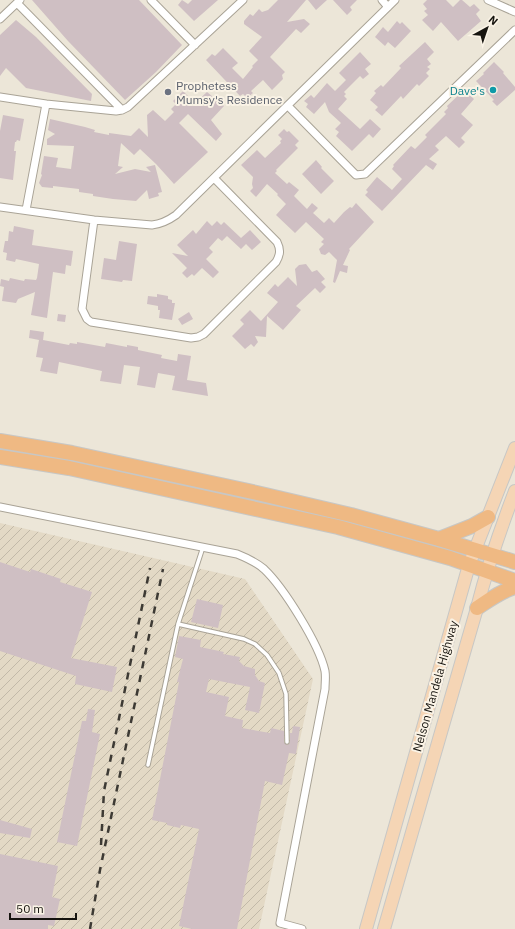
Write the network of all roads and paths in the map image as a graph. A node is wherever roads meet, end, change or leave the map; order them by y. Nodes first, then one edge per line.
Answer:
1 (151, 0) edge
2 (243, 0) edge
3 (382, 0) edge
4 (395, 0) edge
5 (488, 0) edge
6 (18, 2) edge
7 (388, 7) junction
8 (515, 12) edge
9 (0, 19) edge
10 (515, 30) edge
11 (195, 45) junction
12 (0, 96) edge
13 (46, 104) junction
14 (288, 106) junction
15 (122, 110) junction
16 (214, 178) junction
17 (0, 209) edge
18 (26, 210) junction
19 (94, 220) junction
20 (0, 441) edge
21 (515, 448) edge
22 (0, 456) edge
23 (515, 491) edge
24 (0, 507) edge
25 (488, 517) junction
26 (439, 539) junction
27 (203, 547) junction
28 (475, 549) junction
29 (492, 554) junction
30 (515, 562) edge
31 (469, 565) junction
32 (487, 571) junction
33 (515, 581) edge
34 (515, 587) edge
35 (477, 608) junction
36 (178, 624) junction
37 (287, 742) dead end
38 (148, 765) dead end
39 (279, 926) edge
40 (302, 929) edge
41 (366, 929) edge
42 (384, 929) edge

1 - 11 street
2 - 11 street
3 - 7 street
4 - 7 street
5 - 8 street
6 - 9 street
6 - 15 street
7 - 14 street
10 - 14 street
11 - 15 street
12 - 13 street
13 - 15 street
13 - 18 street
14 - 16 street
16 - 19 street
16 - 19 street
17 - 18 street
18 - 19 street
20 - 26 highway
21 - 25 main road, Nelson Mandela Highway
22 - 31 highway
23 - 29 main road, Nelson Mandela Highway
24 - 27 street
25 - 26 highway
25 - 28 main road, Nelson Mandela Highway
26 - 28 highway
27 - 36 lane
27 - 39 street
28 - 29 highway
28 - 31 main road, Nelson Mandela Highway
29 - 30 highway
29 - 32 main road, Nelson Mandela Highway
31 - 32 highway
31 - 41 main road, Nelson Mandela Highway
32 - 33 highway
32 - 35 main road, Nelson Mandela Highway
34 - 35 highway
35 - 42 main road, Nelson Mandela Highway
36 - 37 lane
36 - 38 lane
39 - 40 street

